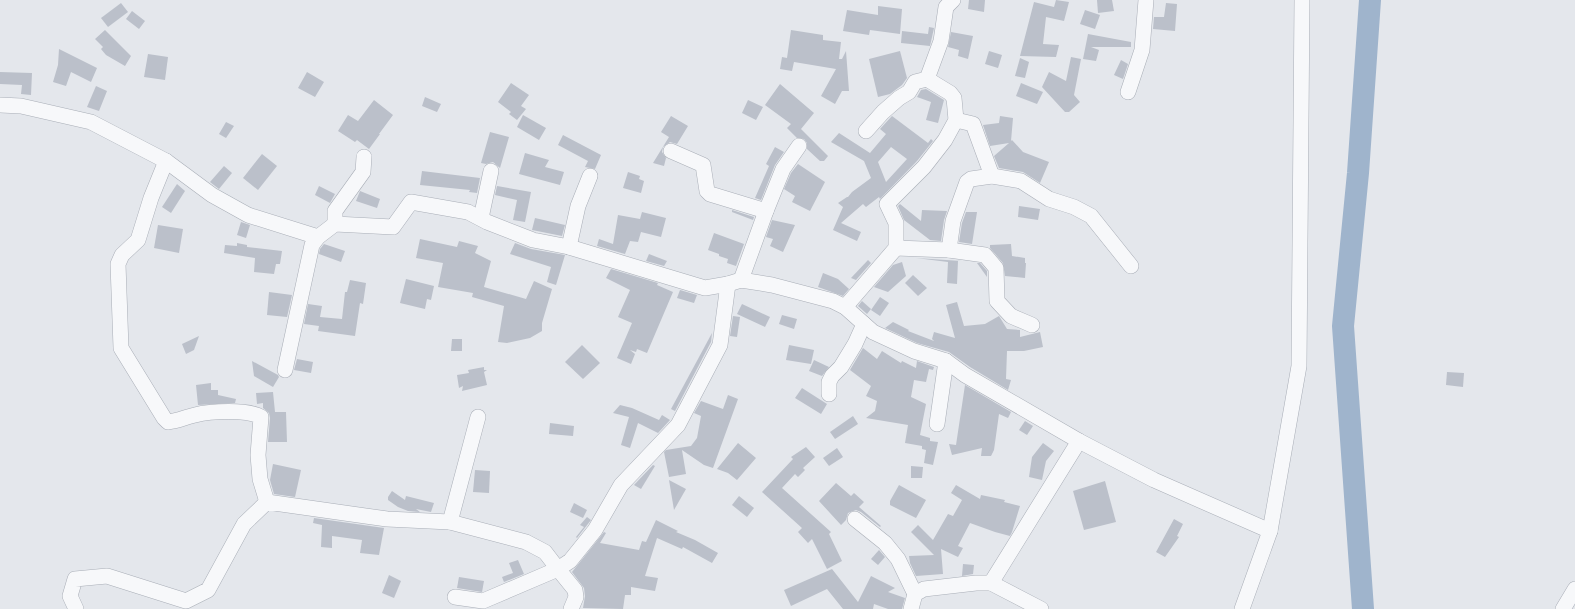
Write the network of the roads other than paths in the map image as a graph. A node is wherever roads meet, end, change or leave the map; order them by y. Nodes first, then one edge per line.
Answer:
1 (953, 0) edge
2 (1146, 0) edge
3 (1302, 0) edge
4 (927, 79) junction
5 (1128, 92) dead end
6 (2, 108) edge
7 (956, 120) junction
8 (866, 131) dead end
9 (799, 146) dead end
10 (671, 151) dead end
11 (364, 157) dead end
12 (166, 161) junction
13 (491, 170) dead end
14 (590, 176) dead end
15 (992, 176) junction
16 (766, 211) junction
17 (481, 218) junction
18 (335, 224) junction
19 (318, 236) junction
20 (570, 247) junction
21 (896, 248) junction
22 (949, 250) junction
23 (1131, 266) dead end
24 (734, 282) junction
25 (845, 307) junction
26 (864, 324) junction
27 (1032, 324) dead end
28 (946, 361) junction
29 (285, 370) dead end
30 (828, 394) dead end
31 (478, 417) dead end
32 (937, 424) dead end
33 (1079, 441) junction
34 (267, 502) junction
35 (855, 519) dead end
36 (450, 522) junction
37 (1270, 531) junction
38 (558, 569) junction
39 (991, 584) junction
40 (1575, 589) edge
41 (915, 594) junction
42 (455, 597) dead end
43 (76, 609) edge
44 (571, 609) edge
45 (911, 609) edge
46 (1041, 609) edge
47 (1242, 609) edge
48 (1564, 609) edge

1 - 4 street
2 - 5 street
3 - 37 street
4 - 7 street
4 - 8 street
6 - 12 street
7 - 15 street
7 - 21 street
9 - 16 street
10 - 16 street
11 - 18 street
12 - 19 street
12 - 34 street
13 - 17 street
14 - 20 street
15 - 22 street
15 - 23 street
16 - 24 street
17 - 18 street
17 - 20 street
18 - 19 street
19 - 29 street
20 - 24 street
21 - 22 street
21 - 25 street
22 - 27 street
24 - 25 street
24 - 38 street
25 - 26 street
26 - 28 street
26 - 30 street
28 - 32 street
28 - 33 street
31 - 36 street
33 - 37 street
33 - 39 street
34 - 36 street
34 - 43 street
35 - 41 street
36 - 38 street
37 - 47 street
38 - 42 street
38 - 44 street
39 - 41 street
39 - 46 street
40 - 48 street
41 - 45 street

